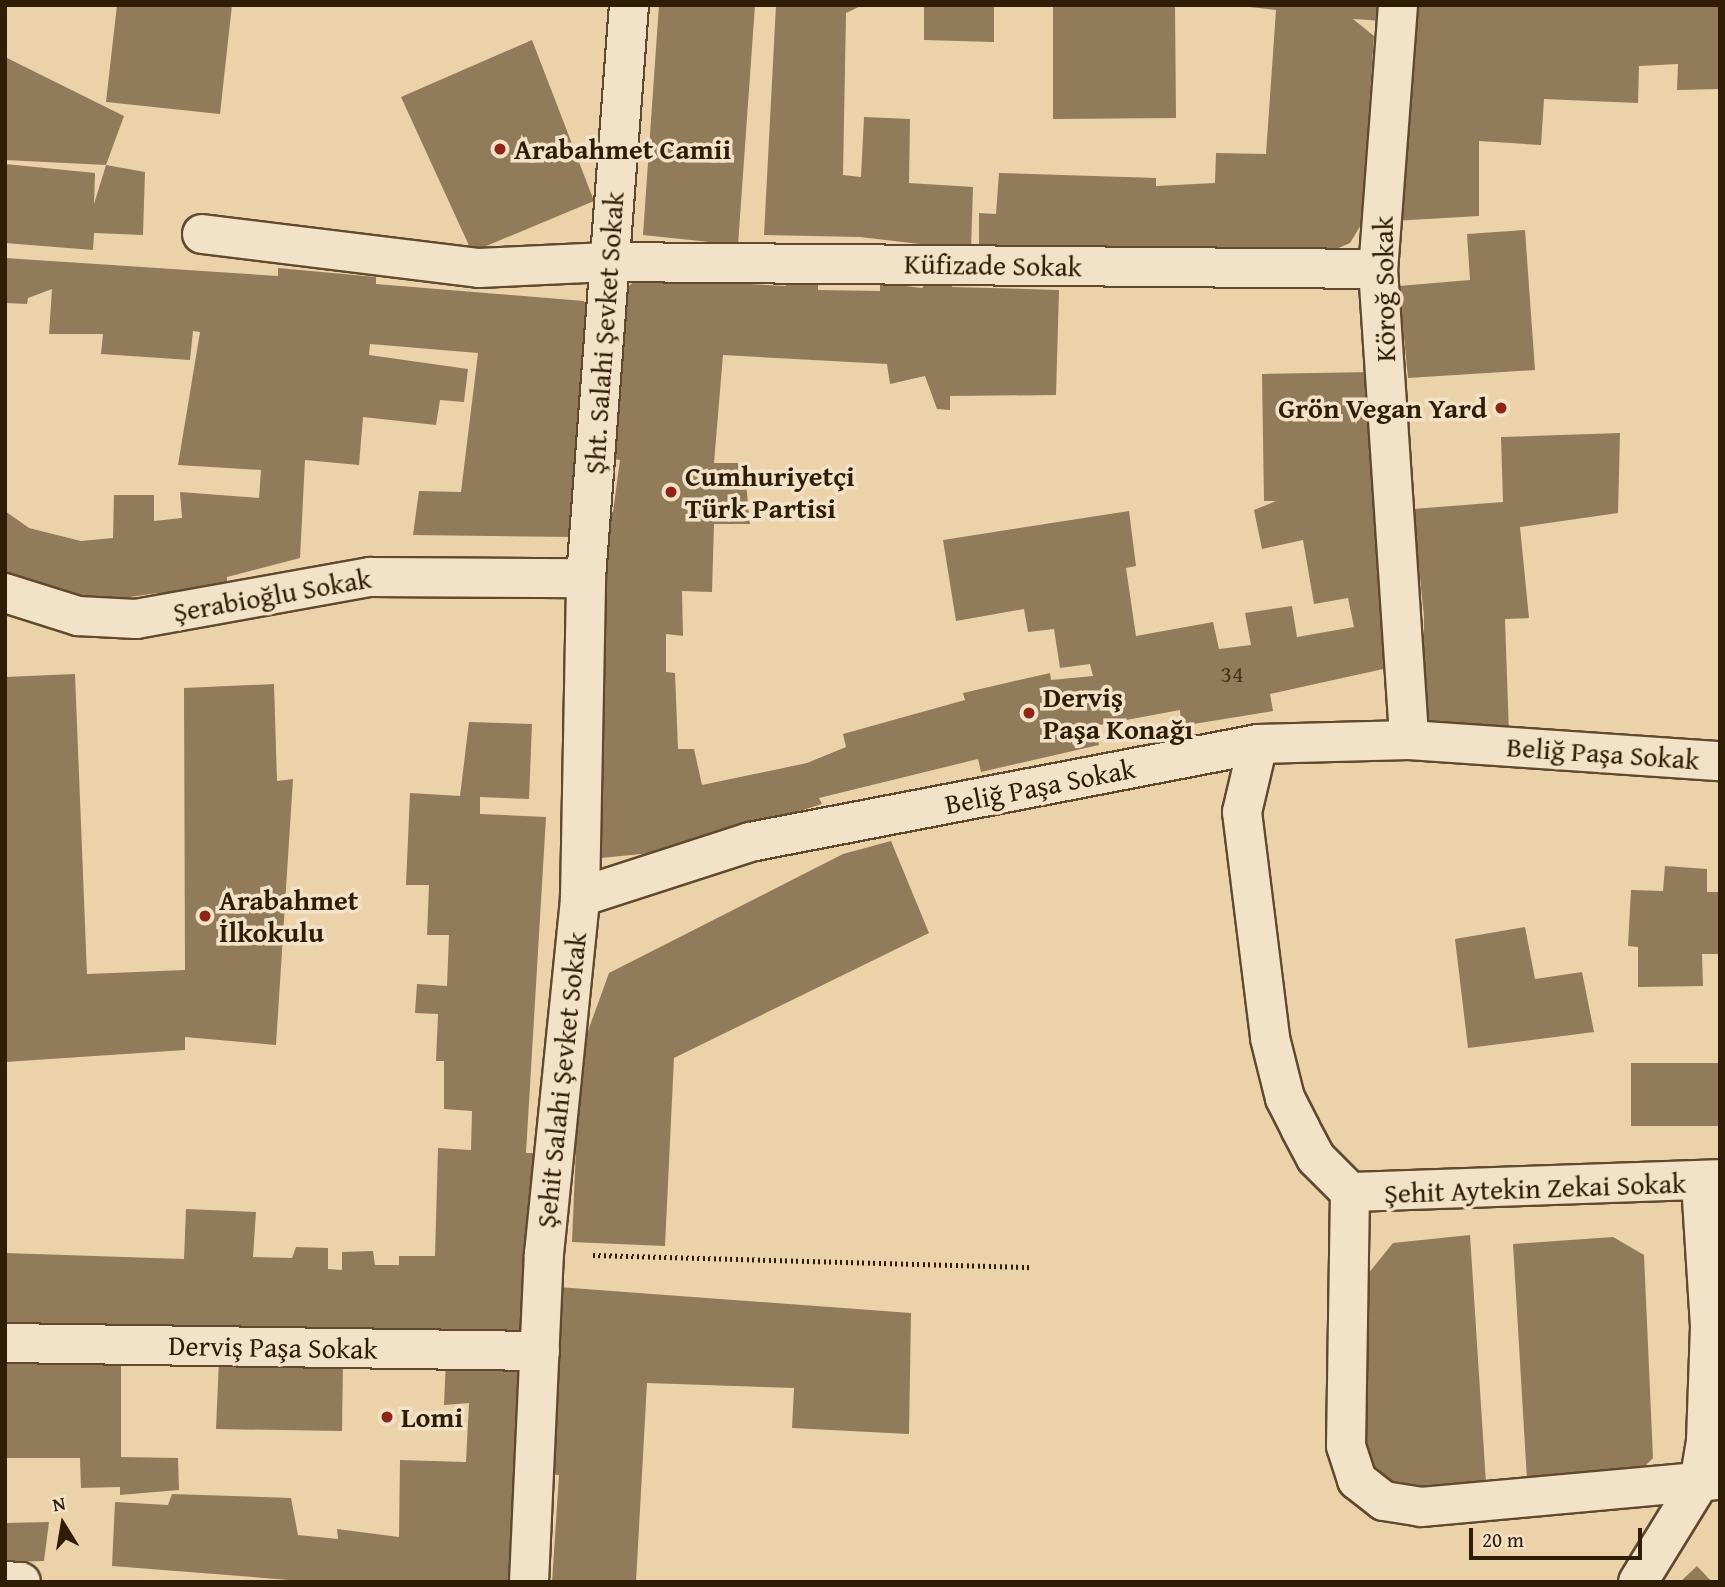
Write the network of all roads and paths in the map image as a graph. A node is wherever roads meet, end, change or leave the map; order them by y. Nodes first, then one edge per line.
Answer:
1 (629, 5) edge
2 (1398, 5) edge
3 (202, 234) dead end
4 (608, 261) junction
5 (1378, 269) junction
6 (586, 578) junction
7 (5, 593) edge
8 (1409, 740) junction
9 (1258, 744) junction
10 (1720, 761) edge
11 (580, 897) junction
12 (1710, 1181) edge
13 (1350, 1192) junction
14 (544, 1254) junction
15 (1032, 1267) dead end
16 (5, 1343) edge
17 (540, 1351) junction
18 (1713, 1491) edge
19 (5, 1581) edge
20 (21, 1582) edge
21 (529, 1582) edge
22 (1637, 1582) edge

1 - 4 street, Şht. Salahi Şevket Sokak
2 - 5 street, Köroğ Sokak
3 - 4 street
4 - 5 street, Küfizade Sokak
4 - 6 street, Şht. Salahi Şevket Sokak
5 - 8 street, Köroğ Sokak
6 - 7 street, Şerabioğlu Sokak
6 - 11 street, Şehit Salahi Şevket Sokak
8 - 9 street, Beliğ Paşa Sokak
8 - 10 street, Beliğ Paşa Sokak
9 - 11 street, Beliğ Paşa Sokak
9 - 13 street
11 - 14 street, Şehit Salahi Şevket Sokak
12 - 13 street, Şehit Aytekin Zekai Sokak
12 - 18 street
13 - 18 street
14 - 15 path
14 - 17 street, Şehit Salahi Şevket Sokak
16 - 17 street, Derviş Paşa Sokak
17 - 21 street, Şehit Salahi Şevket Sokak
18 - 22 street
19 - 20 street

